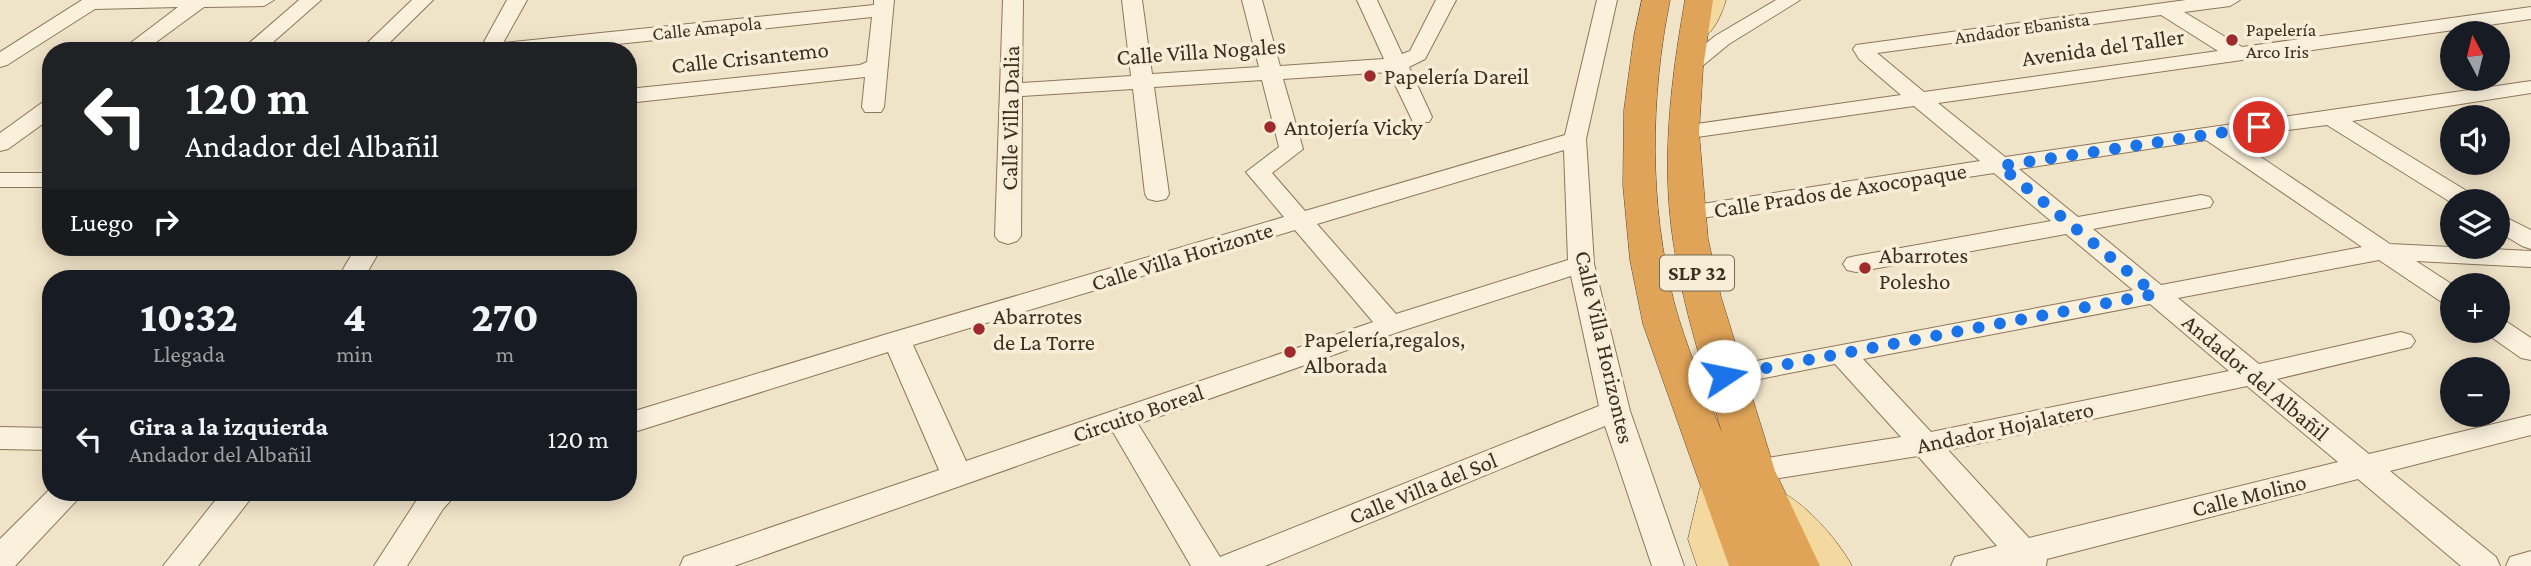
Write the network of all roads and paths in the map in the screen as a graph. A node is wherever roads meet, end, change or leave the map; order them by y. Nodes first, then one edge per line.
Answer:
1 (264, 0) edge
2 (312, 0) edge
3 (423, 0) edge
4 (517, 0) edge
5 (1013, 0) edge
6 (1132, 0) edge
7 (1252, 0) edge
8 (1367, 0) edge
9 (1446, 0) edge
10 (1607, 0) edge
11 (1714, 0) edge
12 (1790, 0) edge
13 (2230, 0) edge
14 (92, 2) edge
15 (198, 2) edge
16 (884, 5) edge
17 (1648, 8) edge
18 (2165, 9) junction
19 (2531, 13) edge
20 (1694, 34) edge
21 (142, 42) edge
22 (261, 42) edge
23 (379, 42) edge
24 (494, 42) edge
25 (566, 42) edge
26 (2238, 54) junction
27 (1866, 55) joint
28 (0, 61) edge
29 (876, 65) junction
30 (1396, 65) junction
31 (1273, 73) junction
32 (1143, 81) junction
33 (2531, 87) edge
34 (1010, 90) junction
35 (637, 95) edge
36 (1919, 99) junction
37 (873, 107) dead end
38 (42, 114) edge
39 (1421, 117) dead end
40 (2331, 118) junction
41 (1683, 132) junction
42 (2210, 133) junction
43 (1575, 139) junction
44 (0, 144) edge
45 (2000, 166) junction
46 (0, 180) edge
47 (42, 180) edge
48 (2446, 189) edge
49 (1157, 194) dead end
50 (2201, 202) dead end
51 (1689, 213) junction
52 (1302, 220) junction
53 (2074, 227) junction
54 (2510, 228) edge
55 (1008, 236) dead end
56 (2531, 241) edge
57 (2384, 251) junction
58 (2531, 259) edge
59 (1581, 264) junction
60 (1856, 264) dead end
61 (2440, 289) edge
62 (2155, 294) junction
63 (1391, 325) junction
64 (2510, 337) edge
65 (897, 341) junction
66 (2402, 341) dead end
67 (2531, 351) edge
68 (1842, 354) junction
69 (2254, 375) junction
70 (1724, 376) junction
71 (1615, 411) junction
72 (1120, 419) junction
73 (637, 421) edge
74 (2531, 425) edge
75 (0, 438) edge
76 (42, 439) edge
77 (1926, 444) junction
78 (2364, 467) junction
79 (957, 475) junction
80 (1758, 481) junction
81 (1719, 488) joint
82 (57, 501) edge
83 (233, 501) edge
84 (432, 501) edge
85 (1790, 550) edge
86 (1736, 555) edge
87 (2029, 559) edge
88 (0, 560) edge
89 (2531, 564) edge
90 (179, 566) edge
91 (390, 566) edge
92 (696, 566) edge
93 (1208, 566) edge
94 (1231, 566) edge
95 (1668, 566) edge
96 (1832, 566) edge
97 (1967, 566) edge
98 (2484, 566) edge
99 (2522, 566) edge

1 - 15 street
2 - 22 street
3 - 23 street
4 - 24 street
5 - 34 street, Calle Villa Dalia
6 - 32 street
7 - 31 street
8 - 30 street
9 - 30 street
10 - 43 street, Calle Villa Horizontes
11 - 20 main road
12 - 20 street
13 - 18 street, Andador Ebanista
14 - 15 street
14 - 28 street
15 - 21 street
16 - 25 street, Calle Amapola
16 - 29 street
17 - 81 highway, SLP 32
18 - 26 street
18 - 27 street, Andador Ebanista
19 - 26 street, Avenida del Taller
20 - 41 highway, SLP 32
26 - 36 street, Avenida del Taller
27 - 36 street, Andador del Albañil
29 - 35 street, Calle Crisantemo
29 - 37 street
30 - 31 street, Calle Villa Nogales
30 - 39 street
31 - 32 street, Calle Villa Nogales
31 - 52 street
32 - 34 street, Calle Villa Nogales
32 - 49 street
33 - 40 street, Calle Prados de Axocopaque
34 - 55 street, Calle Villa Dalia
36 - 41 street, Avenida del Taller
36 - 45 street, Andador del Albañil
38 - 44 street
40 - 42 street, Calle Prados de Axocopaque
40 - 48 street
41 - 51 highway, SLP 32
42 - 45 street, Calle Prados de Axocopaque
42 - 57 street
43 - 52 street, Calle Villa Horizonte
43 - 59 street, Calle Villa Horizontes
45 - 51 street, Calle Prados de Axocopaque
45 - 53 street, Andador del Albañil
46 - 47 street
50 - 53 street
51 - 70 highway, SLP 32
52 - 63 street
52 - 65 street, Calle Villa Horizonte
53 - 60 street
53 - 62 street, Andador del Albañil
54 - 56 street
57 - 58 street
57 - 61 street
57 - 62 street
59 - 63 street, Circuito Boreal
59 - 71 street, Calle Villa Horizontes
62 - 68 street
62 - 69 street, Andador del Albañil
63 - 72 street, Circuito Boreal
64 - 67 street
65 - 73 street, Calle Villa Horizonte
65 - 79 street
66 - 69 street, Andador Hojalatero
68 - 70 street
68 - 77 street
69 - 77 street, Andador Hojalatero
69 - 78 street, Andador del Albañil
70 - 80 highway, SLP 32
71 - 94 street, Calle Villa del Sol
71 - 95 street, Calle Villa Horizontes
72 - 79 street, Circuito Boreal
72 - 93 street
74 - 78 street, Calle Molino
75 - 76 street
77 - 80 street, Andador Hojalatero
77 - 87 street
78 - 87 street, Calle Molino
78 - 98 street, Andador del Albañil
79 - 92 street, Circuito Boreal
80 - 85 highway, SLP 32
80 - 96 main road
81 - 86 main road
82 - 88 street
83 - 90 street
84 - 91 street
87 - 97 street, Calle Molino
89 - 99 street

